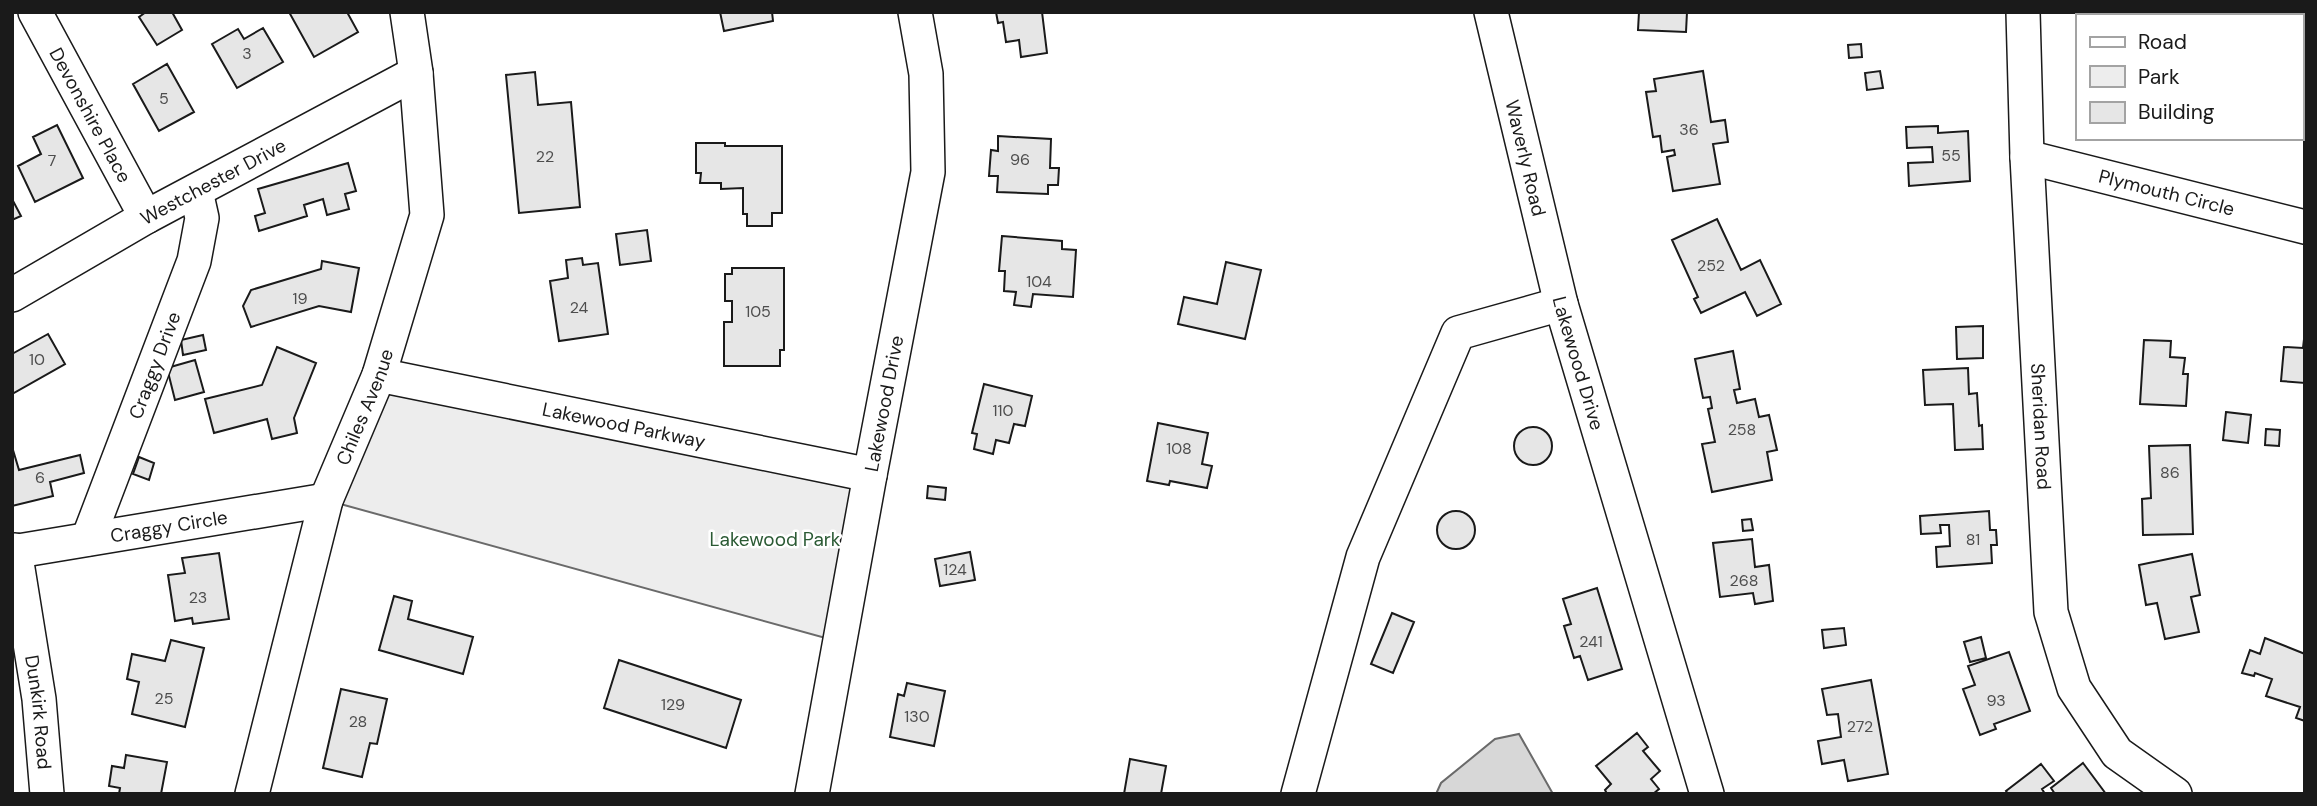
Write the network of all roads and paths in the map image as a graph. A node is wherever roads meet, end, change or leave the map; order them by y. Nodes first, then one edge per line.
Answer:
1 (35, 12) edge
2 (407, 12) edge
3 (915, 12) edge
4 (1491, 12) edge
5 (2023, 12) edge
6 (416, 73) junction
7 (2027, 157) junction
8 (196, 191) junction
9 (146, 217) junction
10 (2305, 227) edge
11 (12, 295) edge
12 (1562, 304) junction
13 (379, 375) junction
14 (870, 475) junction
15 (326, 500) junction
16 (88, 539) junction
17 (14, 551) edge
18 (47, 794) edge
19 (252, 794) edge
20 (812, 794) edge
21 (1298, 794) edge
22 (1707, 794) edge
23 (2175, 794) edge

1 - 9 street, Devonshire Place
2 - 6 street, Chiles Avenue
3 - 14 street, Lakewood Drive
4 - 12 street, Waverly Road
5 - 7 street, Sheridan Road
6 - 8 street, Westchester Drive
6 - 13 street, Chiles Avenue
7 - 10 street, Plymouth Circle
7 - 23 street, Sheridan Road
8 - 9 street, Westchester Drive
8 - 16 street, Craggy Drive
9 - 11 street, Westchester Drive
12 - 21 street, Lakewood Drive
12 - 22 street, Lakewood Drive
13 - 14 street, Lakewood Parkway
13 - 15 street, Chiles Avenue
14 - 20 street, Lakewood Drive
15 - 16 street, Craggy Circle
15 - 19 street, Chiles Avenue
16 - 17 street, Craggy Circle
17 - 18 street, Dunkirk Road

